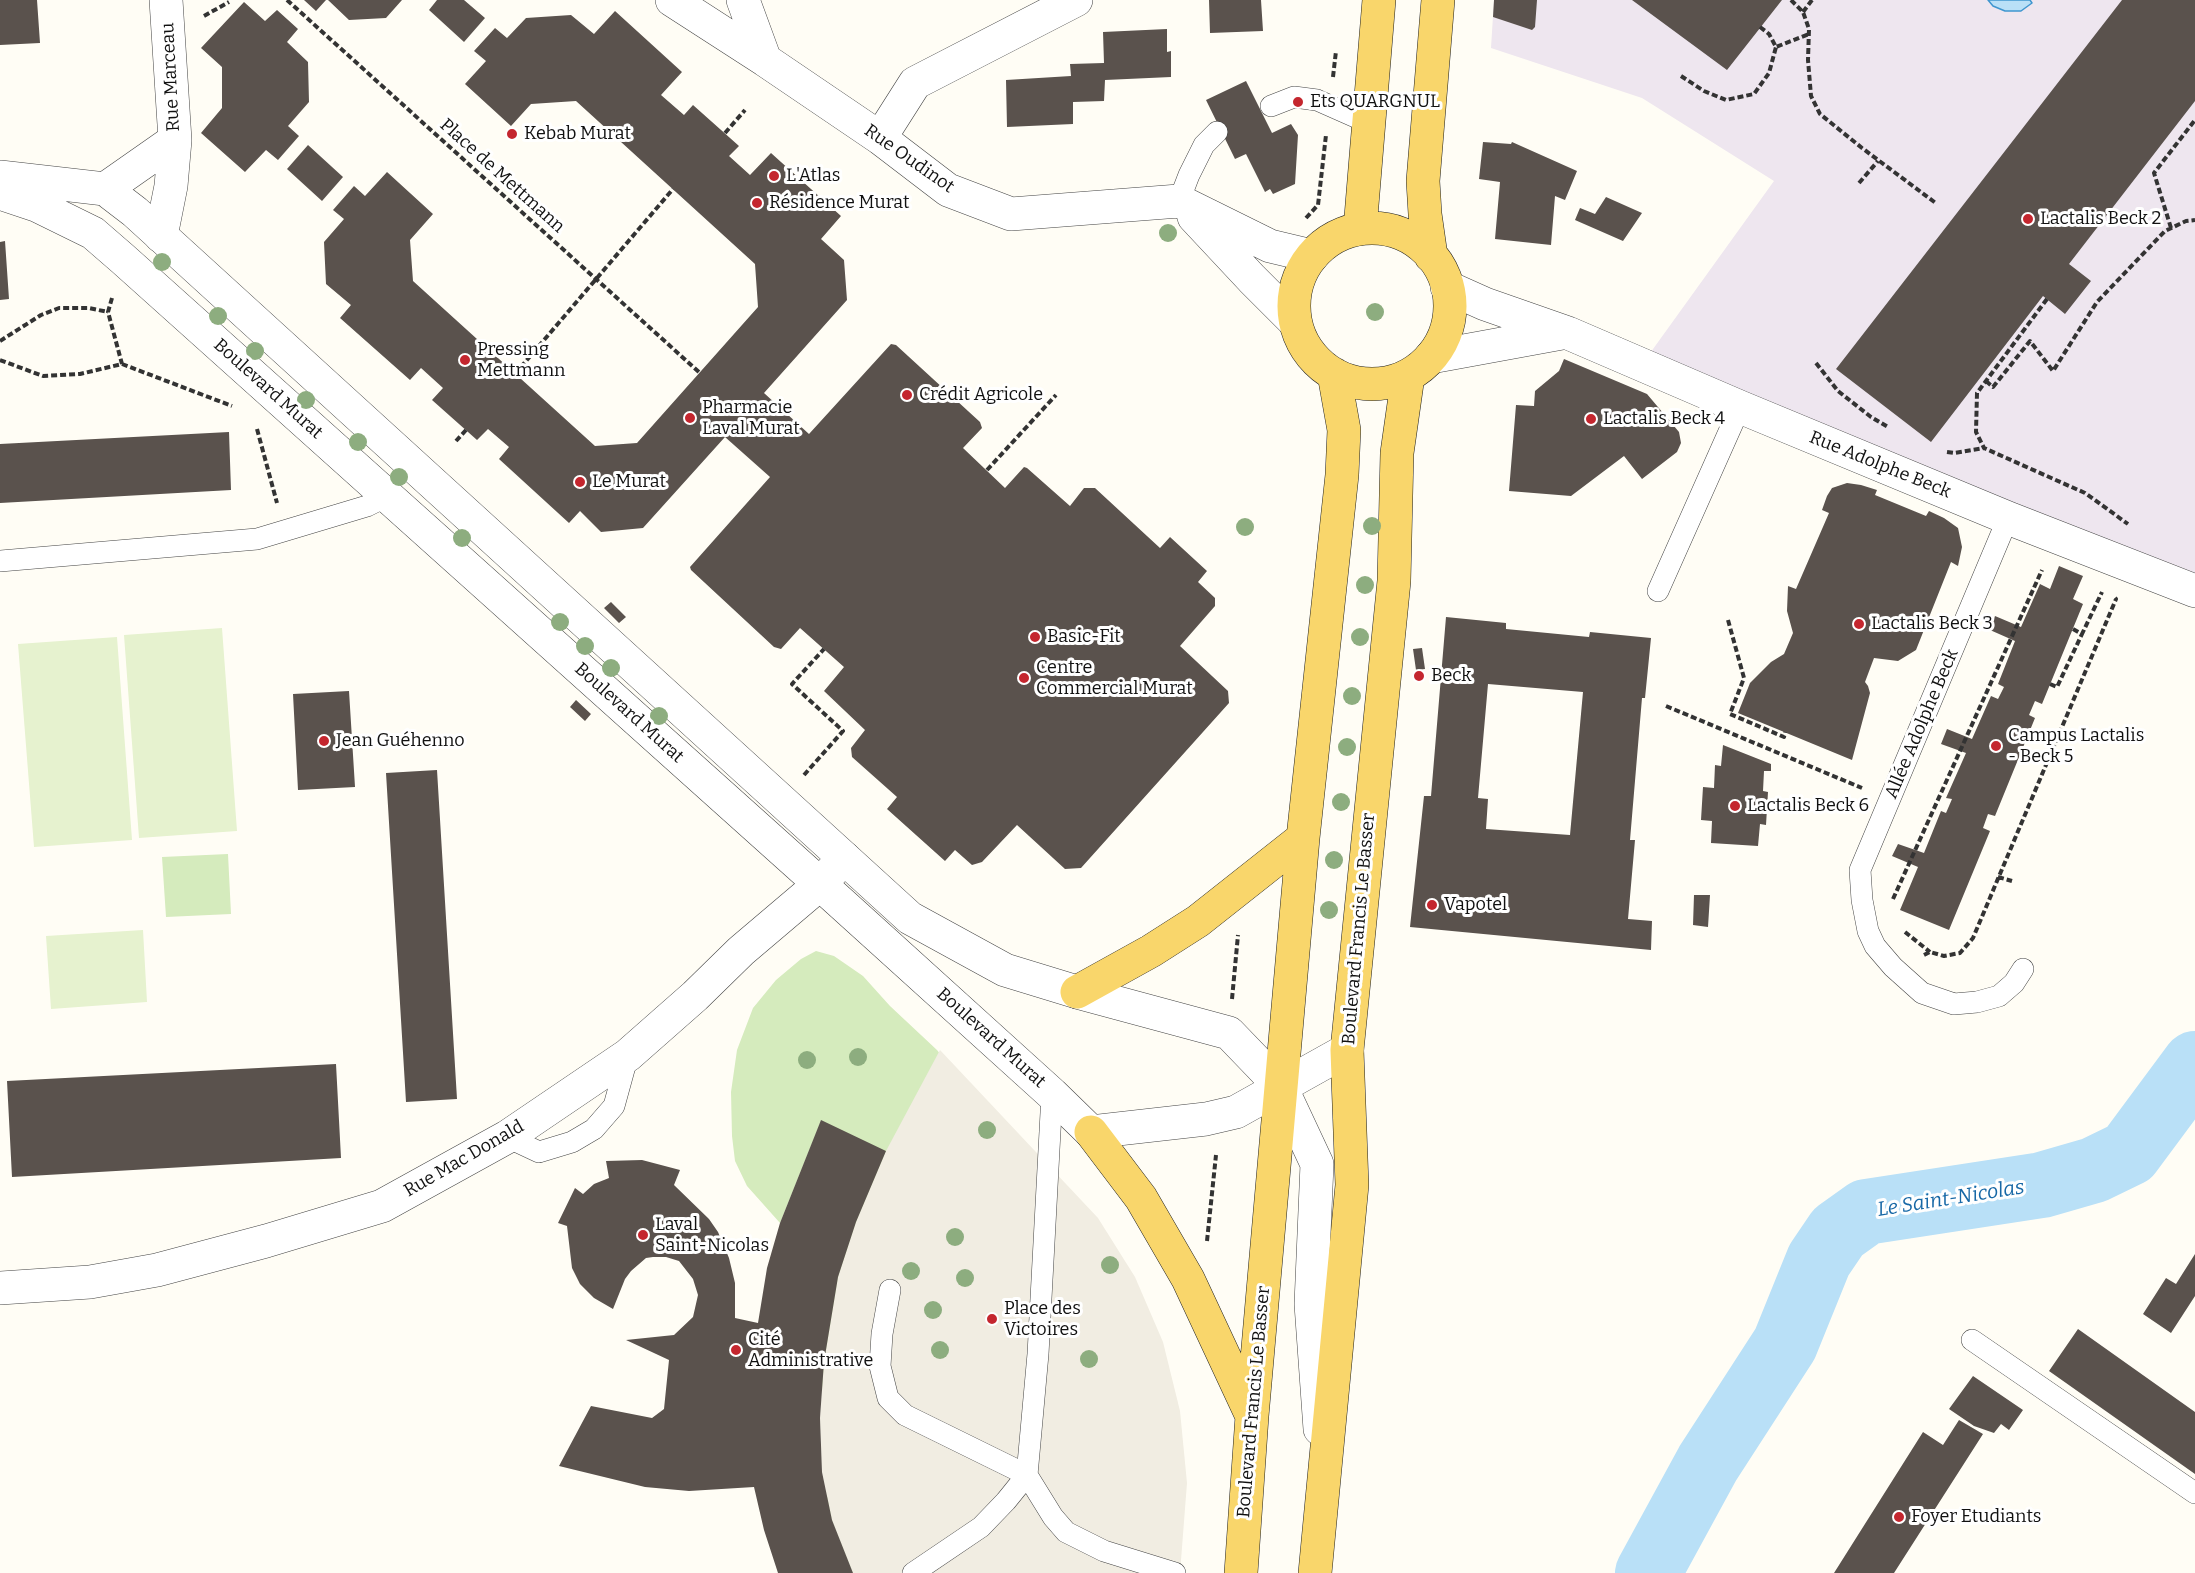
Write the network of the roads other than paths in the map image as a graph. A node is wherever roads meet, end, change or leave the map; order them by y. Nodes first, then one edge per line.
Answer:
1 (166, 0) edge
2 (672, 0) edge
3 (743, 0) edge
4 (1076, 0) edge
5 (1379, 0) edge
6 (1438, 0) edge
7 (765, 60) junction
8 (1271, 106) dead end
9 (1369, 123) junction
10 (1217, 132) dead end
11 (880, 138) junction
12 (175, 140) junction
13 (0, 177) edge
14 (105, 189) junction
15 (0, 193) edge
16 (1179, 201) junction
17 (1360, 229) junction
18 (161, 236) junction
19 (1312, 256) junction
20 (1431, 256) junction
21 (1447, 288) junction
22 (1295, 322) junction
23 (1568, 333) junction
24 (1420, 366) junction
25 (1334, 374) junction
26 (1740, 407) junction
27 (387, 496) junction
28 (2008, 518) junction
29 (0, 561) edge
30 (1658, 591) dead end
31 (2195, 591) edge
32 (1303, 838) junction
33 (844, 858) junction
34 (820, 884) junction
35 (2023, 969) dead end
36 (1077, 992) junction
37 (1347, 1050) junction
38 (1281, 1087) junction
39 (1052, 1094) junction
40 (1091, 1132) junction
41 (0, 1288) edge
42 (890, 1290) dead end
43 (1972, 1340) dead end
44 (1252, 1416) junction
45 (1027, 1475) junction
46 (1323, 1482) junction
47 (2195, 1493) edge
48 (913, 1573) edge
49 (1175, 1573) edge
50 (1241, 1573) edge
51 (1315, 1573) edge

1 - 12 street, Rue Marceau
2 - 7 street, Rue Oudinot
3 - 7 street
4 - 11 street
5 - 9 main road
6 - 20 main road
7 - 11 street, Rue Oudinot
8 - 9 lane
9 - 17 main road
10 - 16 lane
11 - 16 street, Rue Oudinot
12 - 14 street, Rue Marceau
12 - 18 street
13 - 14 street
14 - 18 street, Boulevard Murat
15 - 27 street, Boulevard Murat
16 - 19 street
16 - 22 street
17 - 19 main road
17 - 20 main road
18 - 33 street, Boulevard Murat
19 - 22 main road
20 - 21 main road
21 - 23 street, Rue Adolphe Beck
21 - 24 main road
22 - 25 main road
23 - 24 street
23 - 26 street, Rue Adolphe Beck
24 - 25 main road
24 - 37 main road, Boulevard Francis Le Basser
25 - 32 main road, Boulevard Francis Le Basser
26 - 28 street, Rue Adolphe Beck
26 - 30 lane
27 - 29 lane
27 - 34 street, Boulevard Murat
28 - 31 street, Rue Adolphe Beck
28 - 35 lane, Allée Adolphe Beck
32 - 36 main road
32 - 38 main road, Boulevard Francis Le Basser
33 - 34 street, Rue Mac Donald
33 - 36 street, Boulevard Murat
34 - 39 street, Boulevard Murat
34 - 41 street, Rue Mac Donald
36 - 38 street, Boulevard Murat
37 - 38 street
37 - 46 main road, Boulevard Francis Le Basser
38 - 40 street
38 - 44 main road, Boulevard Francis Le Basser
38 - 46 street, Boulevard Francis Le Basser
39 - 40 street, Boulevard Murat
39 - 45 lane
40 - 44 main road
42 - 45 lane
43 - 47 lane
44 - 50 main road, Boulevard Francis Le Basser
45 - 48 lane
45 - 49 lane
46 - 51 main road, Boulevard Francis Le Basser

